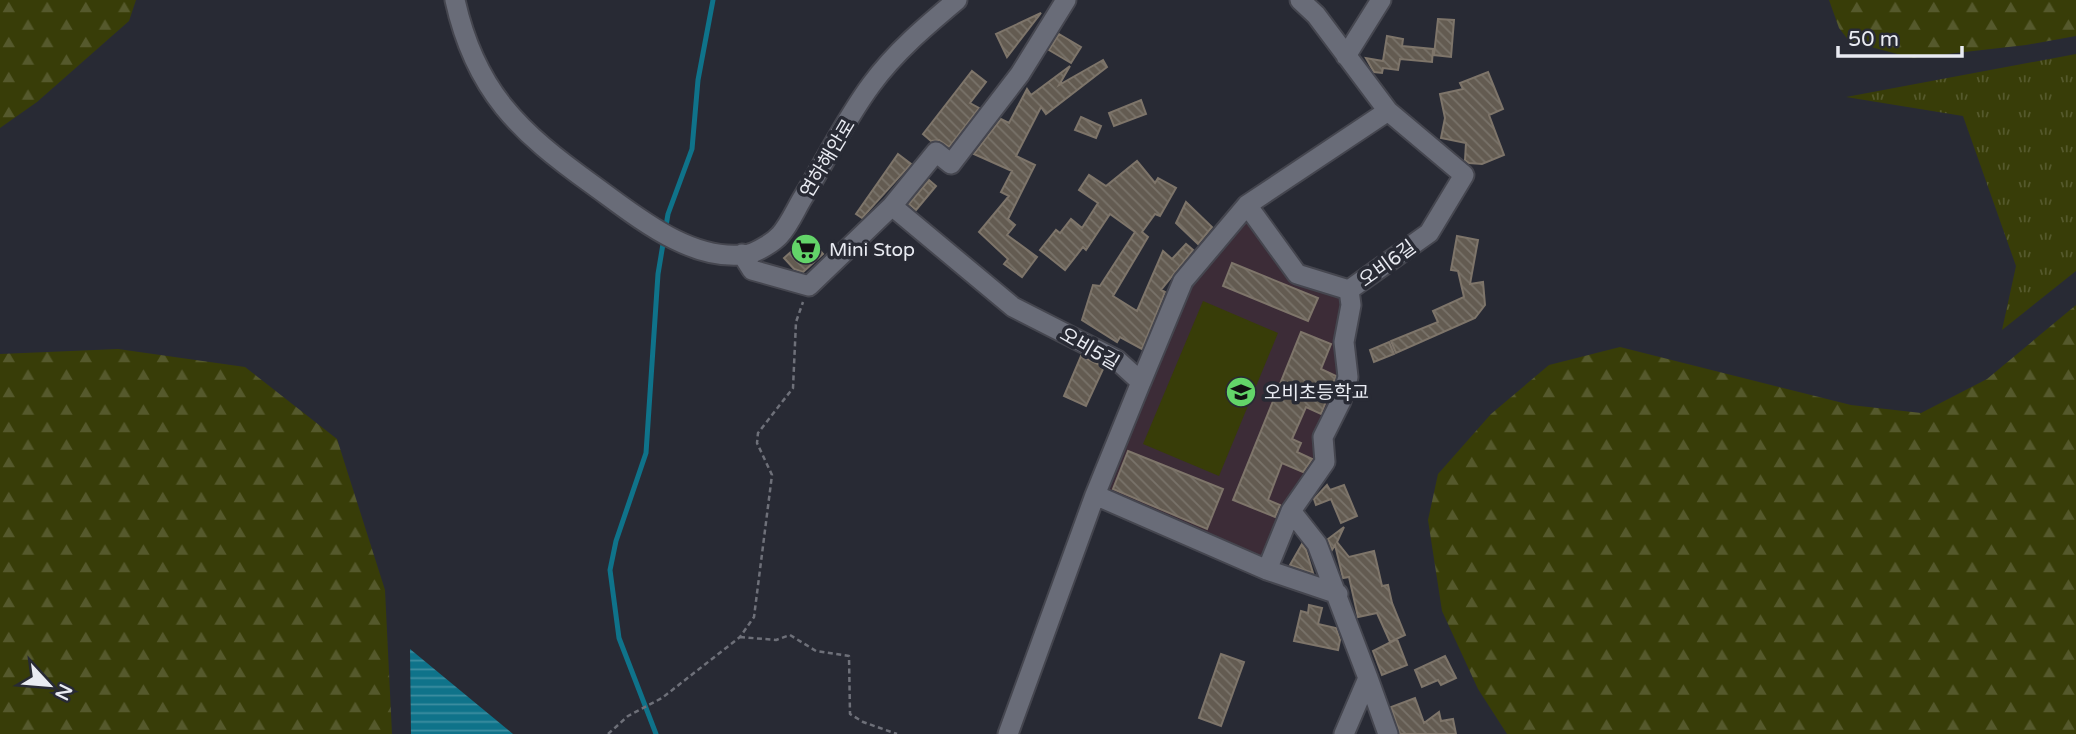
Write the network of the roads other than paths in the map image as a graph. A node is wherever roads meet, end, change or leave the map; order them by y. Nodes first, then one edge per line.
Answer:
1 (454, 0) edge
2 (957, 0) edge
3 (1066, 0) edge
4 (1300, 0) edge
5 (1381, 0) edge
6 (1320, 8) edge
7 (1346, 56) junction
8 (1388, 111) junction
9 (892, 205) junction
10 (1247, 205) junction
11 (743, 254) junction
12 (1349, 290) junction
13 (1141, 382) junction
14 (1095, 495) junction
15 (1291, 511) junction
16 (1267, 570) junction
17 (1338, 594) junction
18 (1368, 678) junction
19 (1008, 734) edge
20 (1345, 734) edge
21 (1388, 734) edge

1 - 11 street, 연하해안로
2 - 11 street, 연하해안로
3 - 9 street
4 - 6 street, 오비6길
5 - 7 street
6 - 7 street, 오비6길
7 - 8 street, 오비6길
8 - 10 street
8 - 12 street, 오비6길
9 - 11 street
9 - 13 street, 오비5길
10 - 12 street
10 - 13 street
12 - 15 street, 오비6길
13 - 14 street
14 - 16 street
14 - 19 street
15 - 16 street, 오비6길
15 - 17 street
16 - 17 street
17 - 18 street
18 - 20 street
18 - 21 street

